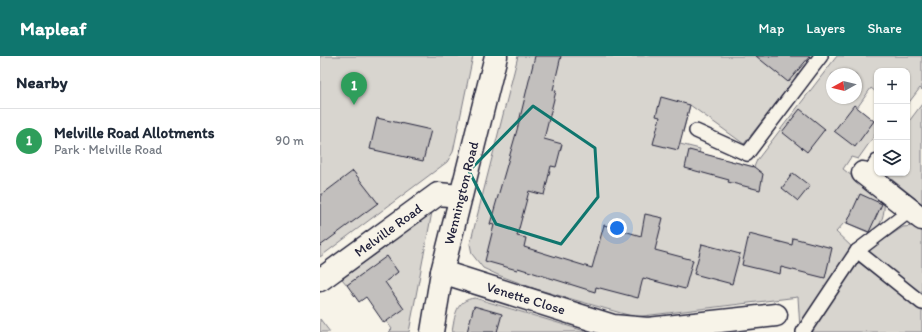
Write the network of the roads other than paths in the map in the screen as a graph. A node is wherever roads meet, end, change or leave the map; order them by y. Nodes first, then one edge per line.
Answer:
1 (496, 56) edge
2 (821, 56) edge
3 (696, 131) dead end
4 (869, 170) edge
5 (460, 196) junction
6 (916, 215) edge
7 (857, 251) junction
8 (442, 272) junction
9 (320, 280) edge
10 (922, 303) edge
11 (776, 315) dead end
12 (432, 332) edge
13 (803, 332) edge

1 - 5 street, Wennington Road
2 - 3 lane
4 - 6 street
5 - 8 street, Wennington Road
5 - 9 street, Melville Road
6 - 7 lane
7 - 10 lane
7 - 13 lane
8 - 11 street, Venette Close
8 - 12 street, Wennington Road

